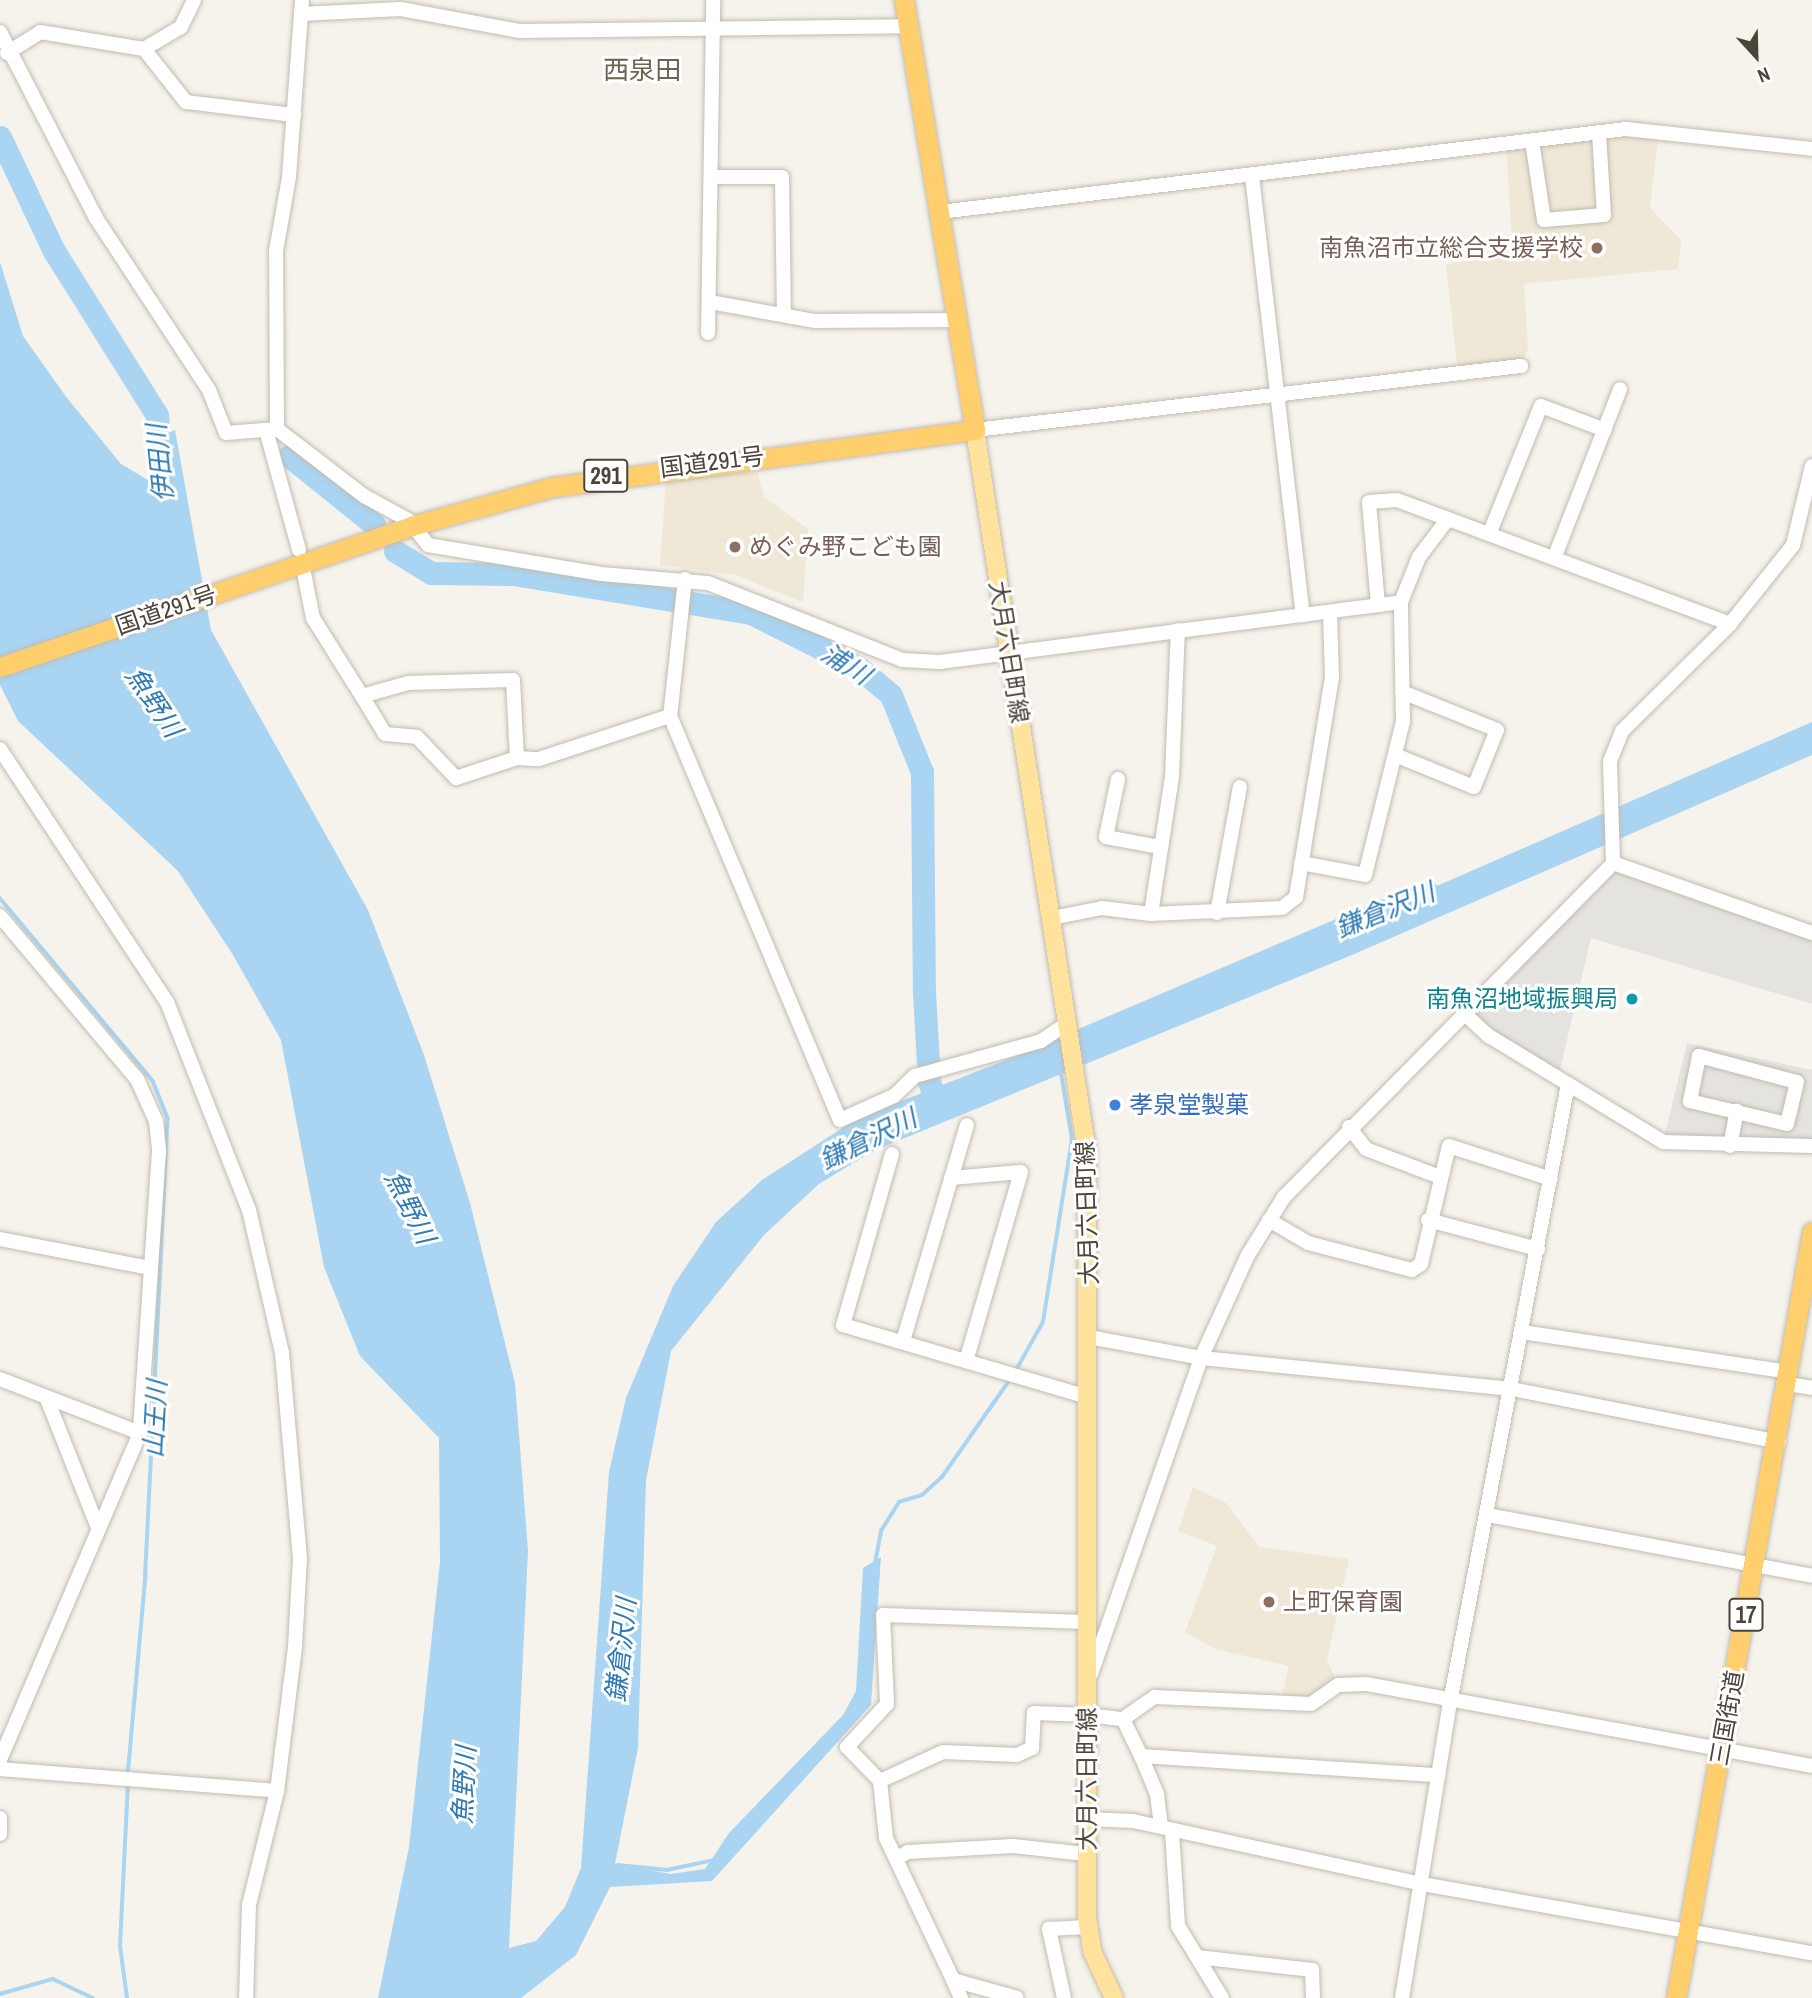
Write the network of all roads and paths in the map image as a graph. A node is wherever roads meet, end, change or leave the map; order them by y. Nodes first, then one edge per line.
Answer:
1 (194, 0) edge
2 (713, 0) edge
3 (904, 0) edge
4 (301, 7) edge
5 (908, 26) junction
6 (713, 31) junction
7 (0, 32) edge
8 (144, 49) junction
9 (7, 53) junction
10 (294, 114) junction
11 (1599, 133) junction
12 (1532, 141) junction
13 (1812, 149) edge
14 (1252, 176) junction
15 (712, 177) junction
16 (940, 212) junction
17 (710, 302) junction
18 (784, 315) junction
19 (957, 320) junction
20 (708, 333) dead end
21 (1521, 366) dead end
22 (1620, 389) dead end
23 (1279, 395) junction
24 (271, 429) junction
25 (975, 430) junction
26 (1605, 430) junction
27 (1812, 466) edge
28 (1448, 519) junction
29 (411, 526) junction
30 (1490, 533) junction
31 (299, 551) dead end
32 (1555, 556) junction
33 (304, 573) dead end
34 (685, 579) junction
35 (1401, 602) junction
36 (1378, 604) junction
37 (1330, 612) junction
38 (1303, 615) junction
39 (1730, 624) junction
40 (1178, 631) junction
41 (1009, 652) junction
42 (0, 667) edge
43 (1402, 692) junction
44 (362, 696) junction
45 (670, 716) junction
46 (0, 749) edge
47 (1395, 755) junction
48 (517, 758) junction
49 (1118, 779) dead end
50 (1240, 787) dead end
51 (1160, 847) junction
52 (1301, 863) junction
53 (1613, 863) junction
54 (1217, 913) junction
55 (1151, 914) junction
56 (0, 916) edge
57 (1052, 918) junction
58 (1812, 933) edge
59 (1465, 1014) junction
60 (1068, 1023) junction
61 (1568, 1084) junction
62 (1737, 1111) junction
63 (967, 1125) dead end
64 (1349, 1127) junction
65 (1730, 1146) junction
66 (1812, 1146) edge
67 (892, 1154) dead end
68 (1440, 1177) junction
69 (951, 1178) junction
70 (1551, 1179) junction
71 (1269, 1220) junction
72 (1428, 1220) junction
73 (1812, 1231) edge
74 (0, 1239) edge
75 (1538, 1249) junction
76 (150, 1268) junction
77 (1522, 1332) junction
78 (1089, 1337) junction
79 (903, 1341) junction
80 (1201, 1358) junction
81 (966, 1360) junction
82 (1789, 1378) junction
83 (0, 1379) edge
84 (1812, 1388) edge
85 (1512, 1389) junction
86 (1088, 1397) junction
87 (47, 1399) junction
88 (140, 1433) junction
89 (1779, 1442) junction
90 (1487, 1515) junction
91 (98, 1528) junction
92 (1754, 1565) junction
93 (1812, 1576) edge
94 (1086, 1622) junction
95 (1087, 1689) junction
96 (1451, 1697) junction
97 (1088, 1715) junction
98 (1124, 1718) junction
99 (1722, 1750) junction
100 (1140, 1756) junction
101 (0, 1760) edge
102 (1812, 1766) edge
103 (0, 1769) edge
104 (1438, 1775) junction
105 (880, 1781) junction
106 (277, 1791) junction
107 (0, 1818) edge
108 (1086, 1819) junction
109 (1166, 1829) junction
110 (0, 1834) edge
111 (1086, 1854) junction
112 (897, 1858) junction
113 (1423, 1884) junction
114 (1087, 1927) junction
115 (1688, 1931) junction
116 (1812, 1953) edge
117 (1197, 1957) junction
118 (953, 1980) junction
119 (246, 1998) edge
120 (961, 1998) edge
121 (1017, 1998) edge
122 (1064, 1998) edge
123 (1114, 1998) edge
124 (1222, 1998) edge
125 (1312, 1998) edge
126 (1402, 1998) edge
127 (1676, 1998) edge

1 - 8 street
2 - 6 street
3 - 5 highway
4 - 6 street
4 - 10 street
5 - 6 street
5 - 16 highway
6 - 15 street
7 - 9 street
8 - 9 street
8 - 10 street
9 - 24 street
10 - 24 street
11 - 12 street
11 - 12 street
11 - 13 street
12 - 14 street
14 - 16 street
14 - 23 street
15 - 17 street
15 - 18 street
16 - 19 highway
17 - 18 street
17 - 20 street
18 - 19 street
19 - 25 highway
21 - 23 street
22 - 26 street
23 - 25 street
23 - 38 street
24 - 29 street
24 - 31 street
25 - 29 highway, 国道291号 / 291
25 - 41 main road, 大月六日町線
26 - 30 street
26 - 32 street
27 - 39 street
28 - 30 street
28 - 35 street
28 - 36 street
29 - 34 street
29 - 42 highway, 国道291号 / 291
30 - 32 street
32 - 39 street
33 - 44 street
34 - 41 street
34 - 45 street
35 - 36 street
35 - 43 street
36 - 37 street
37 - 38 street
37 - 52 street
38 - 40 street
39 - 53 street
40 - 41 street
40 - 51 street
41 - 57 main road, 大月六日町線
43 - 47 street
43 - 47 street
44 - 48 street
44 - 48 street
45 - 48 street
45 - 60 street
46 - 106 street
47 - 52 street
49 - 51 street
50 - 54 street
51 - 55 street
52 - 54 street
53 - 58 street
53 - 59 street
54 - 55 street
55 - 57 street
56 - 76 street
57 - 60 main road, 大月六日町線
59 - 61 street
59 - 64 street
60 - 78 main road, 大月六日町線
61 - 65 street
61 - 70 street
62 - 62 street
62 - 65 street
63 - 69 street
64 - 68 street
64 - 71 street
65 - 66 street
67 - 79 street
68 - 70 street
68 - 72 street
69 - 79 street
69 - 81 street
70 - 75 street
71 - 72 street
71 - 80 street
72 - 75 street
73 - 82 highway, 三国街道 / 17
74 - 76 street
75 - 77 street
76 - 88 street
77 - 82 street
77 - 85 street
78 - 80 street
78 - 86 main road, 大月六日町線
79 - 81 street
80 - 85 street
80 - 95 street
81 - 86 street
82 - 84 street
82 - 89 highway, 三国街道 / 17
83 - 87 street
85 - 89 street
85 - 90 street
86 - 94 main road, 大月六日町線
87 - 88 street
87 - 91 street
88 - 91 street
89 - 92 highway, 三国街道 / 17
90 - 92 street
90 - 96 street
91 - 101 street
92 - 93 street
92 - 99 highway, 三国街道 / 17
94 - 95 main road, 大月六日町線
94 - 105 street
95 - 97 main road, 大月六日町線
96 - 98 street
96 - 99 street
96 - 104 street
97 - 98 street
97 - 105 street
97 - 108 main road, 大月六日町線
98 - 100 street
99 - 102 street
99 - 115 highway, 三国街道 / 17
100 - 104 street
100 - 109 street
103 - 106 street
104 - 113 street
105 - 112 street
106 - 119 street
107 - 110 street
108 - 109 street
108 - 111 main road, 大月六日町線
109 - 113 street
109 - 117 street
111 - 112 street
111 - 114 main road, 大月六日町線
112 - 118 street
113 - 115 street
113 - 126 street
114 - 122 street
114 - 123 main road, 大月六日町線
115 - 116 street
115 - 127 highway, 三国街道 / 17
117 - 124 street
117 - 125 street
118 - 120 street
118 - 121 street

